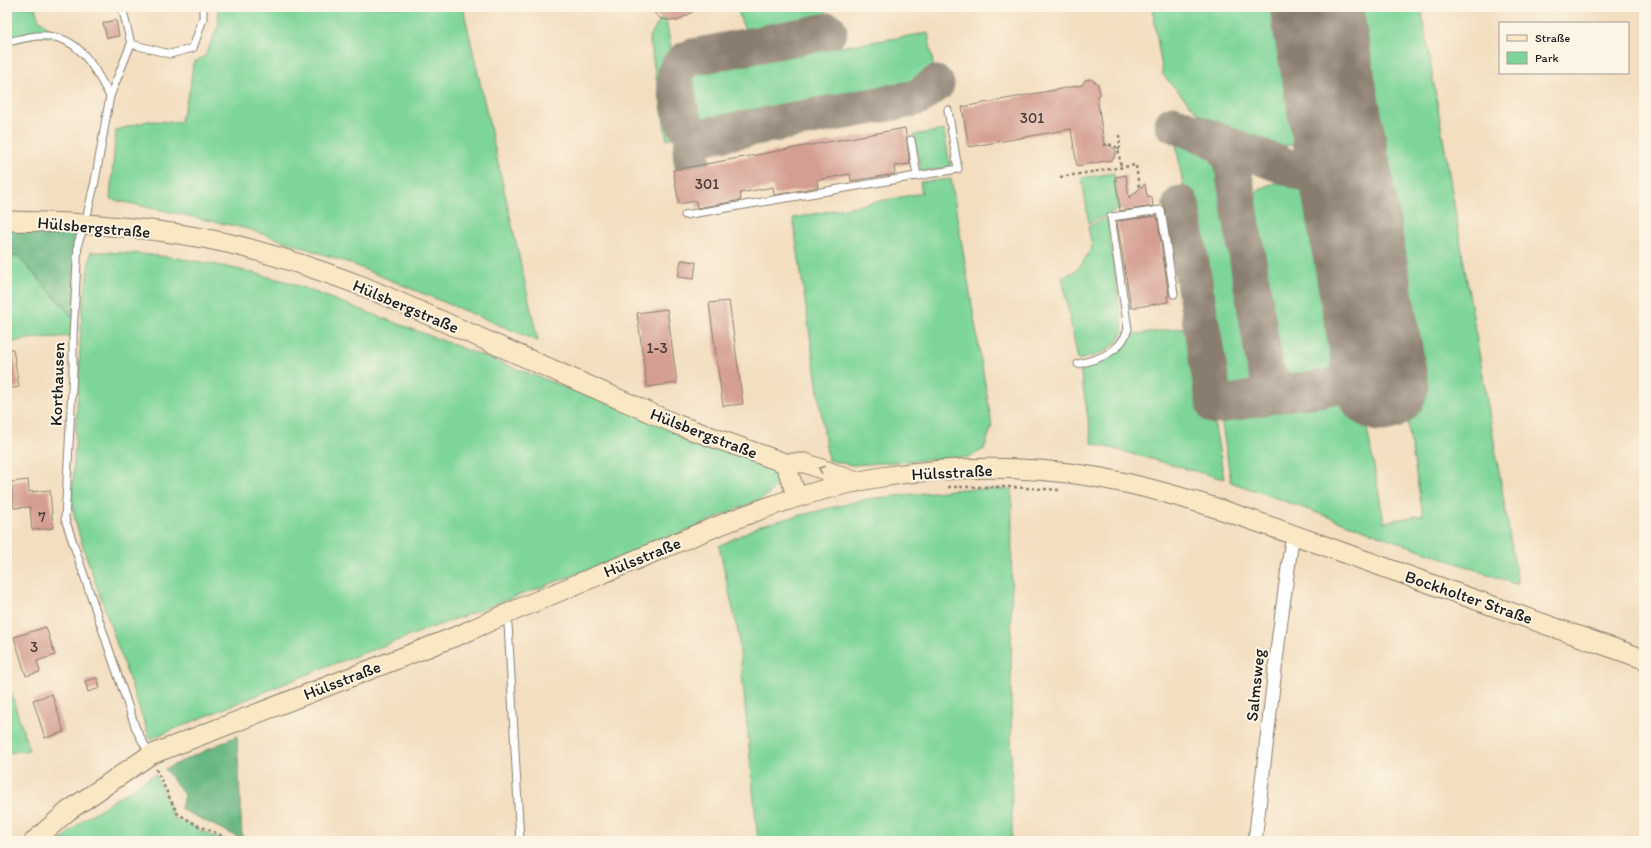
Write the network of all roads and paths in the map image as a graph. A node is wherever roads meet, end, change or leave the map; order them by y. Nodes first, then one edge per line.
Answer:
1 (122, 7) edge
2 (203, 7) edge
3 (7, 42) edge
4 (131, 44) junction
5 (110, 96) junction
6 (948, 110) dead end
7 (1119, 134) dead end
8 (911, 140) dead end
9 (1105, 146) dead end
10 (1118, 150) junction
11 (1121, 167) junction
12 (917, 176) junction
13 (1060, 177) dead end
14 (1139, 188) dead end
15 (685, 215) dead end
16 (7, 221) edge
17 (85, 224) junction
18 (1174, 294) dead end
19 (1078, 364) dead end
20 (785, 464) junction
21 (857, 482) junction
22 (945, 487) dead end
23 (1062, 490) dead end
24 (797, 497) junction
25 (1294, 535) junction
26 (506, 614) junction
27 (1644, 659) edge
28 (150, 755) junction
29 (34, 841) edge
30 (235, 841) edge
31 (520, 841) edge
32 (1255, 841) edge

1 - 4 lane
2 - 4 lane
3 - 5 lane
4 - 5 lane, Korthausen
5 - 17 lane, Korthausen
6 - 12 lane
7 - 10 path
8 - 12 lane
9 - 10 path
10 - 11 path
11 - 13 path
11 - 14 path
12 - 15 lane
16 - 17 street, Hülsbergstraße
17 - 20 street, Hülsbergstraße
17 - 28 lane, Korthausen
18 - 19 lane
21 -> 20 street, Hülsbergstraße
20 - 24 street
21 - 24 street, Hülsstraße
21 - 25 street, Hülsstraße
22 - 23 path
24 - 26 street, Hülsstraße
25 - 27 street, Bockholter Straße
25 - 32 street, Salmsweg
26 - 28 street, Hülsstraße
26 - 31 lane
28 - 29 street, Hülsstraße
28 - 30 path

